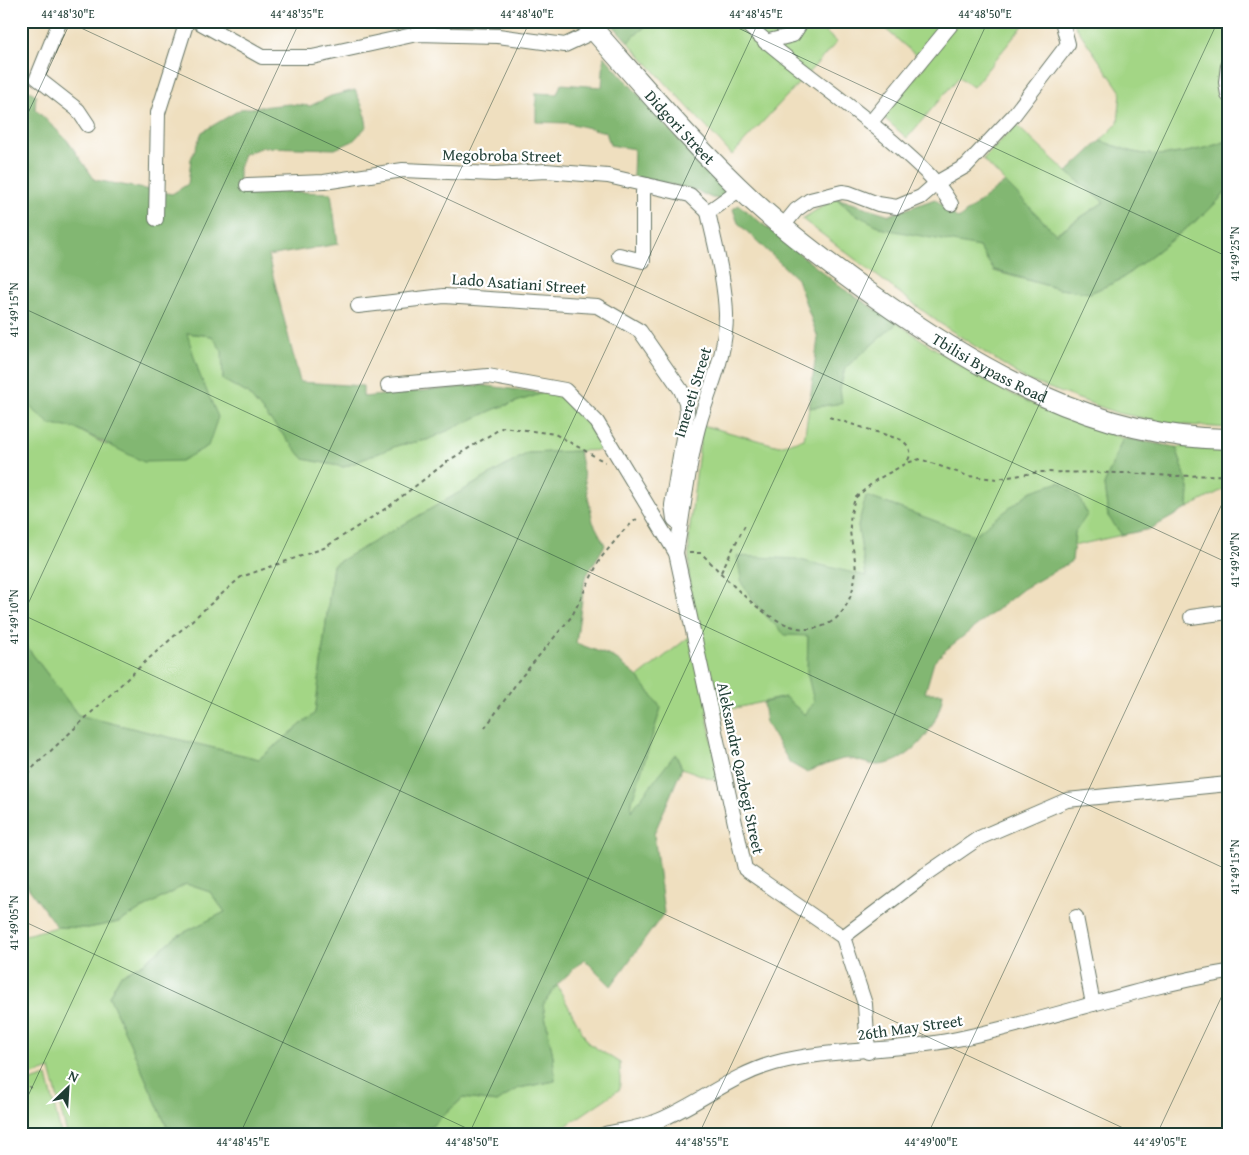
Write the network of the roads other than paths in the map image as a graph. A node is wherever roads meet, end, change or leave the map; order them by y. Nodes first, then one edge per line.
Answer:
1 (60, 21) edge
2 (186, 21) edge
3 (197, 21) edge
4 (743, 21) edge
5 (802, 21) edge
6 (954, 21) edge
7 (1062, 21) edge
8 (590, 26) edge
9 (765, 42) junction
10 (1228, 66) edge
11 (1228, 95) edge
12 (871, 122) junction
13 (88, 125) dead end
14 (938, 182) junction
15 (247, 185) dead end
16 (648, 185) junction
17 (740, 189) junction
18 (951, 204) dead end
19 (708, 212) junction
20 (156, 219) dead end
21 (783, 226) junction
22 (619, 255) dead end
23 (358, 306) dead end
24 (388, 385) dead end
25 (1228, 439) edge
26 (680, 524) junction
27 (676, 553) junction
28 (1228, 612) edge
29 (1191, 617) dead end
30 (1228, 784) edge
31 (1076, 916) dead end
32 (843, 937) junction
33 (1228, 972) edge
34 (1093, 1004) junction
35 (868, 1052) junction
36 (605, 1134) edge

1 - 13 street
2 - 20 street
3 - 8 street
4 - 9 street
5 - 9 street
6 - 12 street
7 - 14 street
8 - 17 highway, Didgori Street
9 - 12 street
10 - 11 street
12 - 14 street
14 - 18 street
14 - 21 street
15 - 16 street, Megobroba Street
16 - 19 street, Megobroba Street
16 - 22 street
17 - 19 street
17 - 21 highway, Didgori Street
19 - 26 street, Imereti Street
21 - 25 highway, Tbilisi Bypass Road
23 - 26 street, Lado Asatiani Street
24 - 27 street
26 - 27 street, Imereti Street
27 - 32 street, Aleksandre Qazbegi Street
28 - 29 street
30 - 32 street
31 - 34 street
32 - 35 street
33 - 34 street, 26th May Street
34 - 35 street, 26th May Street
35 - 36 street, 26th May Street

